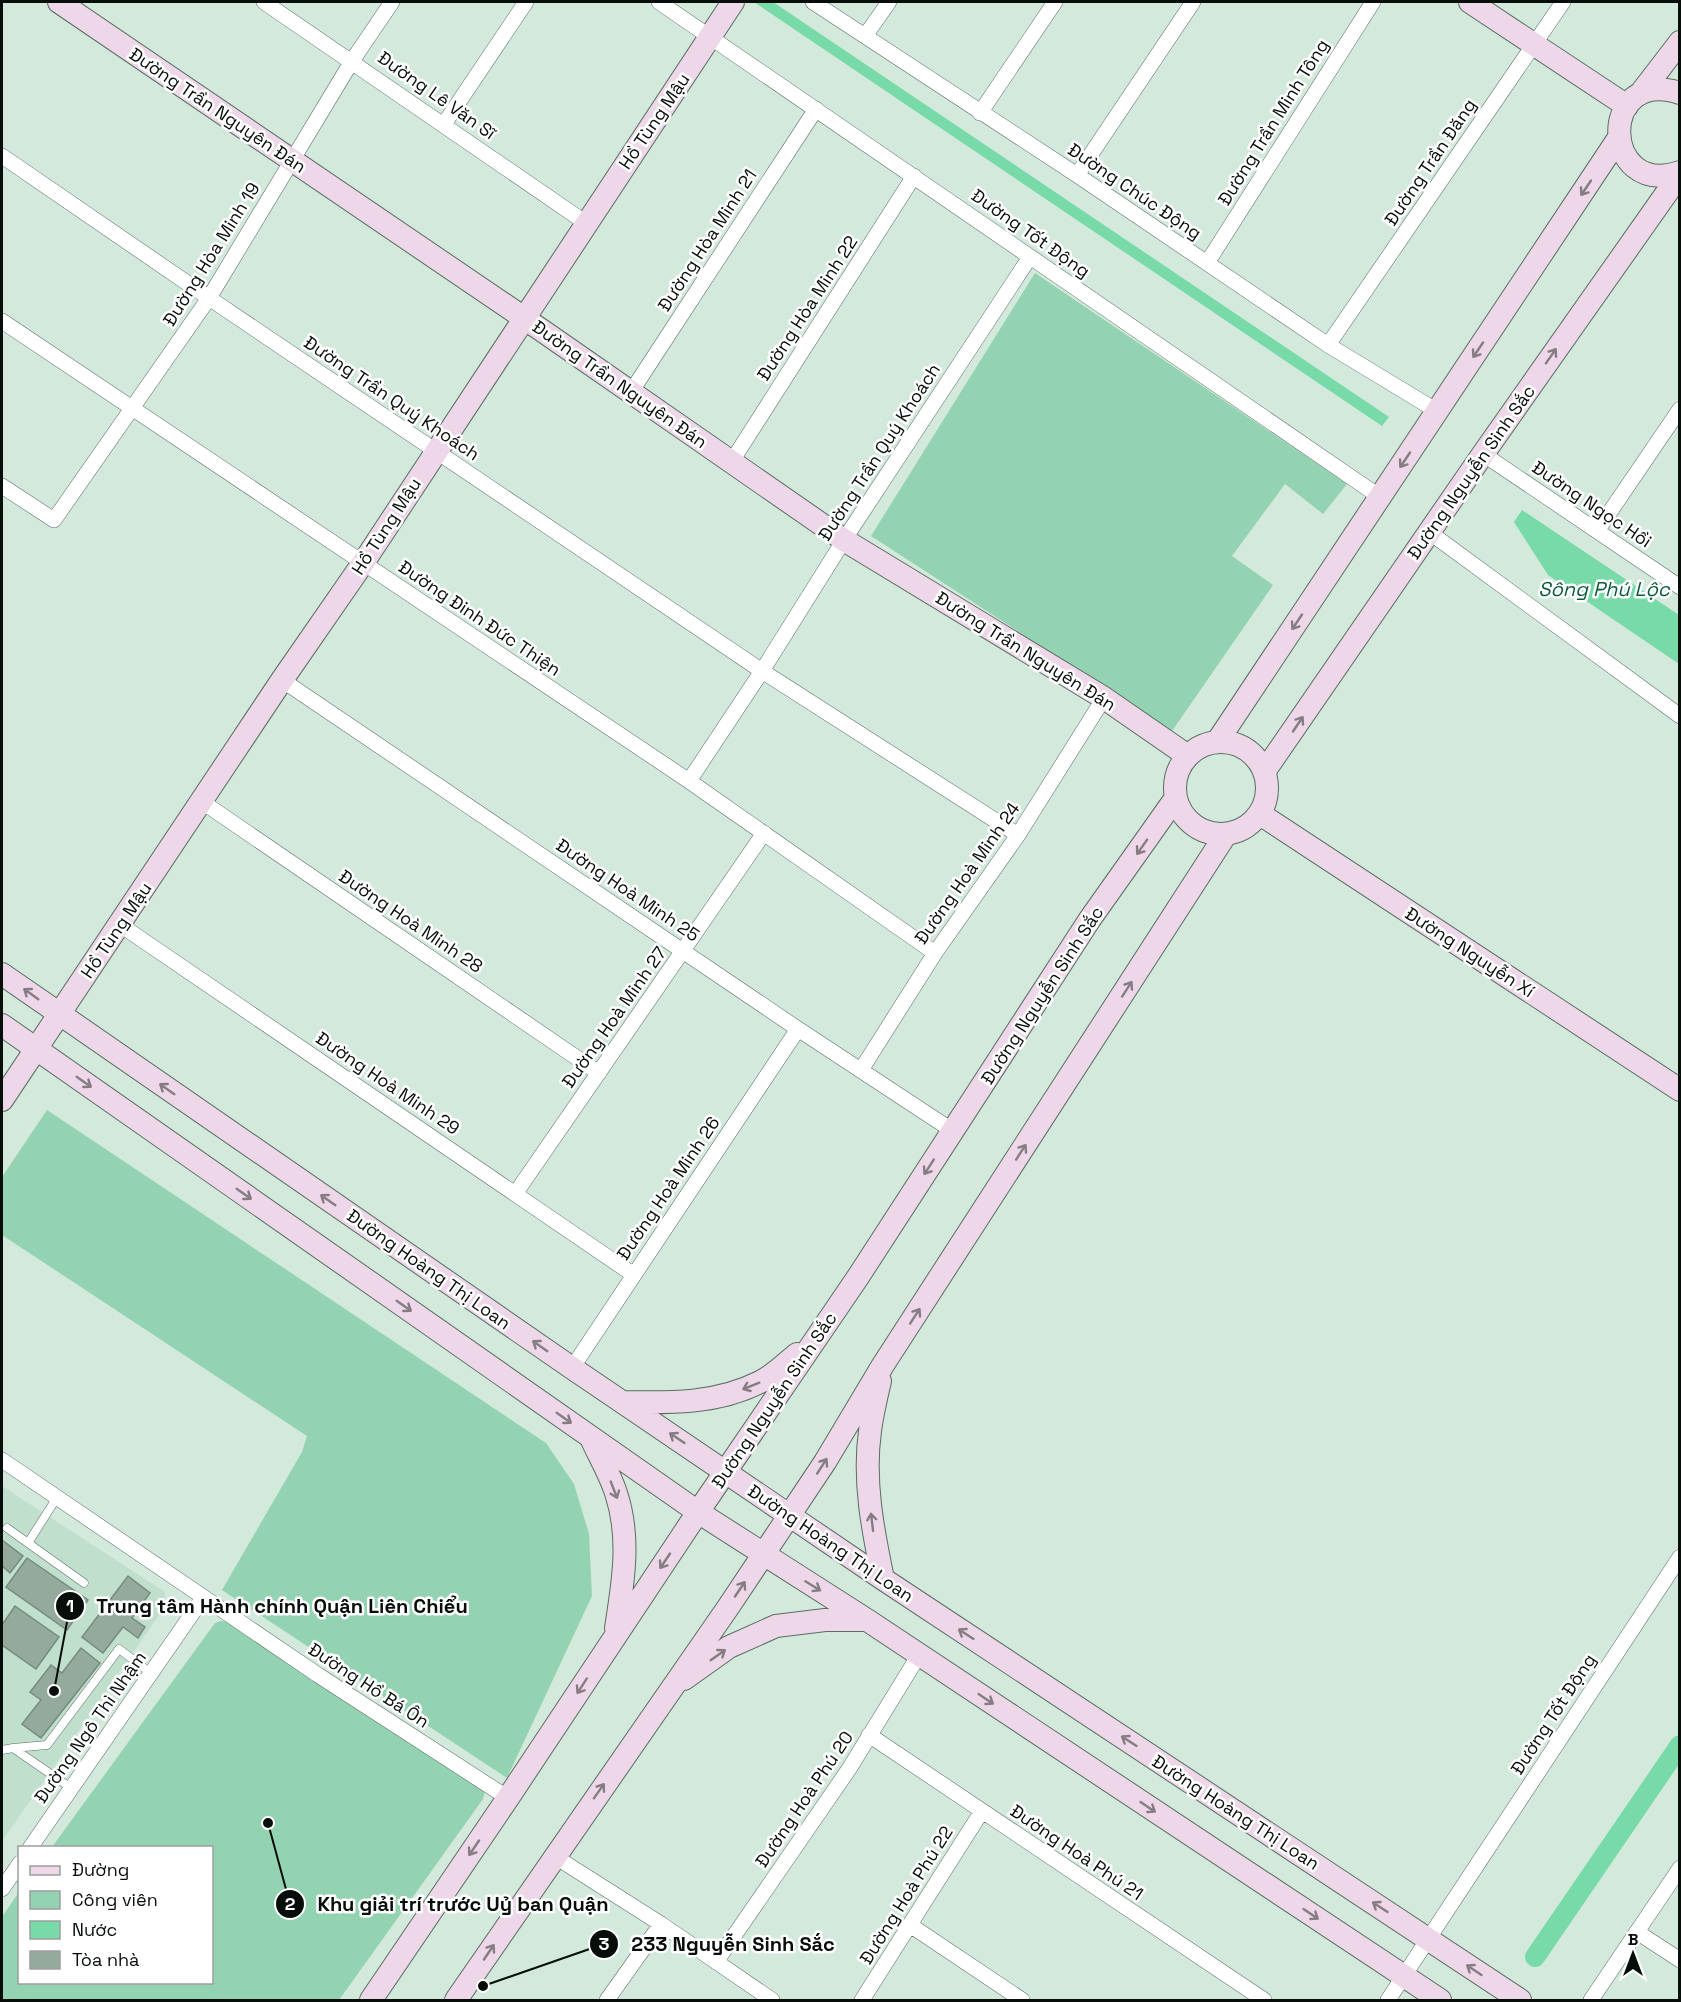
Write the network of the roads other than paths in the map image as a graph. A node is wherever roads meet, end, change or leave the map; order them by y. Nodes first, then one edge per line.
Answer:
1 (58, 2) edge
2 (264, 2) edge
3 (392, 2) edge
4 (526, 2) edge
5 (659, 2) edge
6 (734, 2) edge
7 (813, 2) edge
8 (889, 2) edge
9 (1055, 2) edge
10 (1193, 2) edge
11 (1372, 2) edge
12 (1470, 2) edge
13 (1563, 2) edge
14 (713, 33) junction
15 (866, 36) junction
16 (1680, 42) edge
17 (1533, 45) junction
18 (352, 61) junction
19 (1680, 93) edge
20 (1633, 100) junction
21 (816, 109) junction
22 (980, 113) junction
23 (444, 124) junction
24 (1618, 139) junction
25 (2, 156) edge
26 (292, 161) junction
27 (1680, 172) edge
28 (1077, 175) junction
29 (914, 176) junction
30 (586, 223) junction
31 (1030, 257) junction
32 (1207, 263) junction
33 (209, 298) junction
34 (524, 318) junction
35 (2, 321) edge
36 (1328, 345) junction
37 (631, 392) junction
38 (131, 409) junction
39 (1680, 409) edge
40 (1437, 411) junction
41 (436, 451) junction
42 (1483, 454) junction
43 (732, 461) junction
44 (2, 486) edge
45 (1380, 497) junction
46 (1597, 531) junction
47 (1429, 532) junction
48 (844, 540) junction
49 (363, 563) junction
50 (1680, 587) edge
51 (762, 671) junction
52 (282, 680) junction
53 (1104, 698) junction
54 (1680, 716) edge
55 (1217, 742) junction
56 (1188, 756) junction
57 (1264, 772) junction
58 (690, 781) junction
59 (1175, 799) junction
60 (201, 801) junction
61 (1260, 814) junction
62 (764, 833) junction
63 (1226, 834) junction
64 (1018, 835) junction
65 (119, 924) junction
66 (683, 951) junction
67 (935, 953) junction
68 (2, 974) edge
69 (60, 1014) junction
70 (2, 1025) edge
71 (798, 1029) junction
72 (36, 1049) junction
73 (861, 1070) junction
74 (599, 1073) junction
75 (1680, 1090) edge
76 (2, 1100) edge
77 (953, 1131) junction
78 (515, 1194) junction
79 (634, 1275) junction
80 (815, 1340) junction
81 (883, 1365) junction
82 (572, 1368) junction
83 (623, 1402) junction
84 (590, 1436) junction
85 (2, 1460) edge
86 (725, 1471) junction
87 (56, 1499) junction
88 (698, 1512) junction
89 (790, 1515) junction
90 (7, 1527) dead end
91 (28, 1543) junction
92 (763, 1555) junction
93 (1680, 1557) edge
94 (883, 1579) junction
95 (84, 1583) dead end
96 (203, 1598) junction
97 (867, 1620) junction
98 (615, 1637) junction
99 (919, 1655) junction
100 (151, 1673) junction
101 (670, 1688) junction
102 (870, 1735) junction
103 (13, 1748) junction
104 (2, 1750) edge
105 (71, 1788) junction
106 (508, 1798) junction
107 (982, 1811) junction
108 (31, 1846) edge
109 (554, 1856) junction
110 (18, 1866) edge
111 (1680, 1868) edge
112 (2, 1889) edge
113 (661, 1924) junction
114 (910, 1925) junction
115 (1637, 1932) junction
116 (1428, 1939) junction
117 (1680, 1960) edge
118 (716, 1962) junction
119 (1404, 1976) junction
120 (371, 2001) edge
121 (456, 2001) edge
122 (607, 2001) edge
123 (772, 2001) edge
124 (862, 2001) edge
125 (1022, 2001) edge
126 (1264, 2001) edge
127 (1388, 2001) edge
128 (1440, 2001) edge
129 (1520, 2001) edge
130 (1592, 2001) edge

1 - 26 main road, Đường Trần Nguyên Đán
2 - 18 street, Đường Lê Văn Sĩ
3 - 18 street, Đường Hòa Minh 19
4 - 23 street
5 - 14 street, Đường Tốt Động
6 - 14 main road, Hồ Tùng Mậu
7 - 15 street, Đường Chúc Động
8 - 15 street
9 - 22 street
10 - 28 street
11 - 32 street, Đường Trần Minh Tông
12 - 17 main road
13 - 17 street, Đường Trần Đăng
14 - 21 street, Đường Tốt Động
14 - 30 main road, Hồ Tùng Mậu
15 - 22 street, Đường Chúc Động
16 - 20 main road
17 - 20 main road
17 - 36 street, Đường Trần Đăng
18 - 23 street, Đường Lê Văn Sĩ
18 - 26 street, Đường Hòa Minh 19
19 - 20 main road
20 - 24 main road
21 - 29 street, Đường Tốt Động
21 - 37 street, Đường Hòa Minh 21
22 - 28 street, Đường Chúc Động
23 - 30 street, Đường Lê Văn Sĩ
24 - 27 main road
24 -> 40 main road
25 - 33 street, Đường Trần Quý Khoách
26 - 33 street, Đường Hòa Minh 19
26 - 34 main road, Đường Trần Nguyên Đán
42 -> 27 main road, Đường Nguyễn Sinh Sắc
28 - 32 street, Đường Chúc Động
29 - 31 street, Đường Tốt Động
29 - 43 street, Đường Hòa Minh 22
30 - 34 main road, Hồ Tùng Mậu
31 - 45 street, Đường Tốt Động
31 - 48 street, Đường Trần Quý Khoách
32 - 36 street, Đường Chúc Động
33 - 38 street, Đường Hòa Minh 19
33 - 41 street, Đường Trần Quý Khoách
34 - 37 main road, Đường Trần Nguyên Đán
34 - 41 main road, Hồ Tùng Mậu
35 - 38 street, Đường Đinh Đức Thiện
36 - 40 street, Đường Chúc Động
37 - 43 main road, Đường Trần Nguyên Đán
38 - 44 street, Đường Hòa Minh 19
38 - 49 street, Đường Đinh Đức Thiện
39 - 46 street
40 -> 45 main road
41 - 49 main road, Hồ Tùng Mậu
41 - 51 street, Đường Trần Quý Khoách
42 - 46 street, Đường Ngọc Hồi
42 - 47 main road, Đường Nguyễn Sinh Sắc
43 - 48 main road, Đường Trần Nguyên Đán
45 -> 55 main road
46 - 50 street, Đường Ngọc Hồi
47 - 54 street
57 -> 47 main road, Đường Nguyễn Sinh Sắc
48 - 51 street, Đường Trần Quý Khoách
48 - 53 main road, Đường Trần Nguyên Đán
49 - 52 main road, Hồ Tùng Mậu
49 - 58 street, Đường Đinh Đức Thiện
51 - 58 street, Đường Trần Quý Khoách
51 - 64 street, Đường Trần Quý Khoách
52 - 60 main road, Hồ Tùng Mậu
52 - 66 street, Đường Hoà Minh 25
53 - 56 main road, Đường Trần Nguyên Đán
53 - 64 street, Đường Hoà Minh 24
55 - 56 main road
55 - 57 main road
56 - 59 main road
57 - 61 main road
58 - 62 street, Đường Đinh Đức Thiện
59 - 63 main road
59 -> 77 main road, Đường Nguyễn Sinh Sắc
60 - 65 main road, Hồ Tùng Mậu
60 - 74 street, Đường Hoà Minh 28
61 - 63 main road
61 - 75 main road, Đường Nguyễn Xí
62 - 66 street, Đường Hoà Minh 27
62 - 67 street, Đường Đinh Đức Thiện
81 -> 63 main road
64 - 67 street, Đường Hoà Minh 24
65 - 69 main road, Hồ Tùng Mậu
65 - 78 street, Đường Hoà Minh 29
66 - 71 street, Đường Hoà Minh 25
66 - 74 street, Đường Hoà Minh 27
67 - 73 street, Đường Hoà Minh 24
69 -> 68 main road, Đường Hoàng Thị Loan
69 - 72 main road, Hồ Tùng Mậu
82 -> 69 main road, Đường Hoàng Thị Loan
70 - 72 main road
71 - 73 street, Đường Hoà Minh 25
71 - 79 street, Đường Hoà Minh 26
72 - 76 main road, Hồ Tùng Mậu
72 -> 84 main road
73 - 77 street, Đường Hoà Minh 25
74 - 78 street, Đường Hoà Minh 27
77 -> 80 main road, Đường Nguyễn Sinh Sắc
78 - 79 street, Đường Hoà Minh 29
79 - 82 street, Đường Hoà Minh 26
80 -> 83 main road
80 - 86 main road, Đường Nguyễn Sinh Sắc
89 -> 81 main road
94 -> 81 main road
82 - 83 main road, Đường Hoàng Thị Loan
86 -> 83 main road, Đường Hoàng Thị Loan
84 - 88 main road
84 -> 98 main road
85 - 87 street, Đường Hồ Bá Ôn
86 - 88 main road, Đường Nguyễn Sinh Sắc
86 - 89 main road, Đường Hoàng Thị Loan
87 - 91 lane
87 - 96 street, Đường Hồ Bá Ôn
88 - 92 main road
88 -> 98 main road, Đường Nguyễn Sinh Sắc
89 - 92 main road
89 - 94 main road, Đường Hoàng Thị Loan
90 - 91 lane
91 - 95 lane
92 -> 97 main road
101 -> 92 main road
93 - 116 street, Đường Tốt Động
116 -> 94 main road, Đường Hoàng Thị Loan
96 - 100 street, Đường Ngô Thì Nhậm
96 - 106 street, Đường Hồ Bá Ôn
97 - 99 main road
101 -> 97 main road
98 -> 106 main road, Đường Nguyễn Sinh Sắc
99 - 102 street, Đường Hoà Phú 20
99 -> 119 main road
100 - 103 lane
100 - 105 street, Đường Ngô Thì Nhậm
109 -> 101 main road
102 - 107 street, Đường Hoà Phú 21
102 - 118 street, Đường Hoà Phú 20
103 - 104 lane
103 - 105 lane
105 - 108 street, Đường Ngô Thì Nhậm
106 -> 120 main road, Đường Nguyễn Sinh Sắc
107 - 114 street, Đường Hoà Phú 22
107 - 126 street, Đường Hoà Phú 21
109 - 113 street
121 -> 109 main road
110 - 112 street
111 - 115 street
113 - 118 street
113 - 122 street
114 - 124 street, Đường Hoà Phú 22
114 - 125 street
115 - 117 street
115 - 130 street
116 - 119 street, Đường Tốt Động
129 -> 116 main road, Đường Hoàng Thị Loan
118 - 123 street
119 - 127 street, Đường Tốt Động
119 - 128 main road

